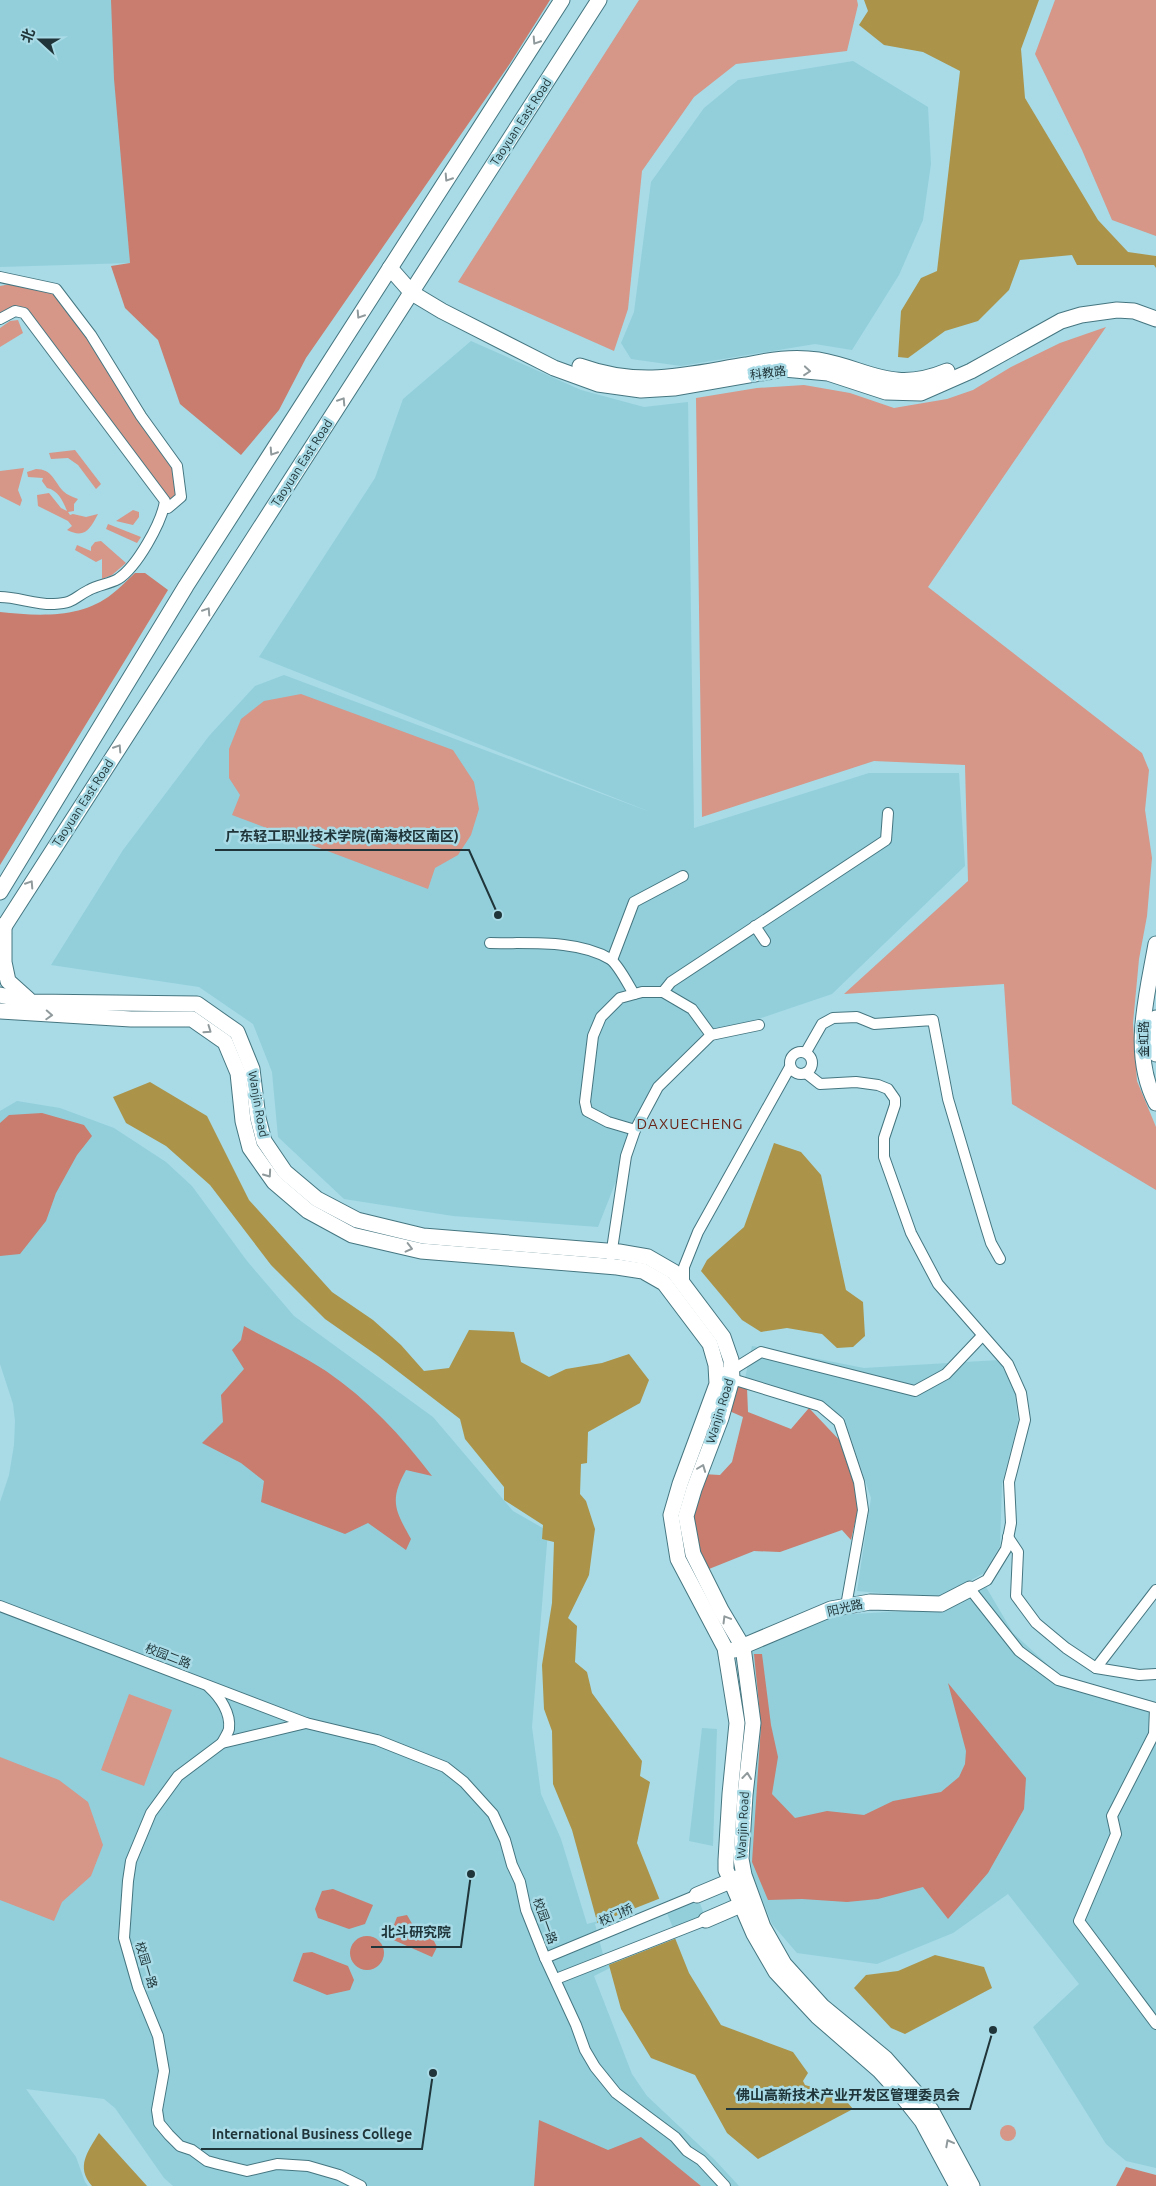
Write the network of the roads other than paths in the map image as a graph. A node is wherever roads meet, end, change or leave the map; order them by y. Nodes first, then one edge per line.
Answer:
1 (562, 0) edge
2 (599, 0) edge
3 (390, 268) junction
4 (0, 277) edge
5 (414, 290) junction
6 (1156, 308) edge
7 (0, 319) edge
8 (1156, 320) edge
9 (168, 508) dead end
10 (0, 597) edge
11 (888, 813) dead end
12 (683, 876) dead end
13 (0, 892) edge
14 (755, 926) junction
15 (2, 929) edge
16 (765, 941) dead end
17 (490, 943) dead end
18 (1156, 944) edge
19 (612, 960) junction
20 (663, 992) junction
21 (0, 994) edge
22 (634, 994) junction
23 (30, 1008) junction
24 (0, 1011) edge
25 (1156, 1018) edge
26 (0, 1020) edge
27 (759, 1025) dead end
28 (711, 1035) junction
29 (806, 1052) junction
30 (1156, 1054) edge
31 (790, 1066) junction
32 (806, 1073) junction
33 (1156, 1103) edge
34 (635, 1130) junction
35 (611, 1259) junction
36 (1000, 1259) dead end
37 (684, 1284) junction
38 (982, 1336) junction
39 (727, 1375) junction
40 (1008, 1537) junction
41 (970, 1590) junction
42 (1156, 1590) edge
43 (0, 1606) edge
44 (846, 1606) junction
45 (743, 1647) junction
46 (725, 1652) junction
47 (1096, 1668) junction
48 (1156, 1674) edge
49 (206, 1684) junction
50 (306, 1723) junction
51 (222, 1744) junction
52 (737, 1878) junction
53 (697, 1895) joint
54 (747, 1902) junction
55 (706, 1920) joint
56 (545, 1958) junction
57 (556, 1979) junction
58 (1156, 2024) edge
59 (361, 2186) edge
60 (724, 2186) edge
61 (958, 2186) edge
62 (972, 2186) edge

1 -> 3 street, Taoyuan East Road
2 - 5 street, Taoyuan East Road
3 - 5 street, 科教路
3 -> 13 street, Taoyuan East Road
4 - 9 street
5 - 6 street, 科教路
5 -> 8 street, 科教路
15 -> 5 street, Taoyuan East Road
7 - 10 street
11 - 14 street
12 - 19 street
14 - 16 street
14 - 20 street
15 - 23 street
17 - 19 street
18 - 33 street, 金虹路
19 - 22 street
20 - 22 street
20 - 28 street
21 - 23 street, Wanjin Road
22 - 34 street
23 - 24 street, Wanjin Road
23 - 26 street
23 - 35 street, Wanjin Road
25 - 30 street, 金虹路
27 - 28 street
28 - 34 street
29 - 31 street
29 - 32 street
29 - 36 street
31 - 32 street
31 - 37 street
32 - 38 street
34 - 35 street
35 - 37 street, Wanjin Road
35 - 39 street, Wanjin Road
37 - 39 street, Wanjin Road
38 - 39 street
38 - 40 street
39 - 44 street
45 -> 39 street, Wanjin Road
39 - 46 street, Wanjin Road
40 - 41 street
40 - 47 street
41 - 44 street, 阳光路
41 - 58 street
42 - 47 street
43 - 49 street, 校园二路
44 - 45 street, 阳光路
45 - 46 street, 阳光路
52 -> 45 street, Wanjin Road
46 - 52 street, Wanjin Road
47 - 48 street
49 - 50 street, 校园二路
49 - 51 street
50 - 51 street
50 - 56 street, 校园一路
51 - 59 street, 校园一路
52 - 53 street
52 - 54 street, Wanjin Road
53 - 56 street, 校门桥
54 - 55 street
54 - 61 street, Wanjin Road
62 -> 54 street, Wanjin Road
55 - 57 street
56 - 57 street, 校园一路
57 - 60 street, 校园一路

